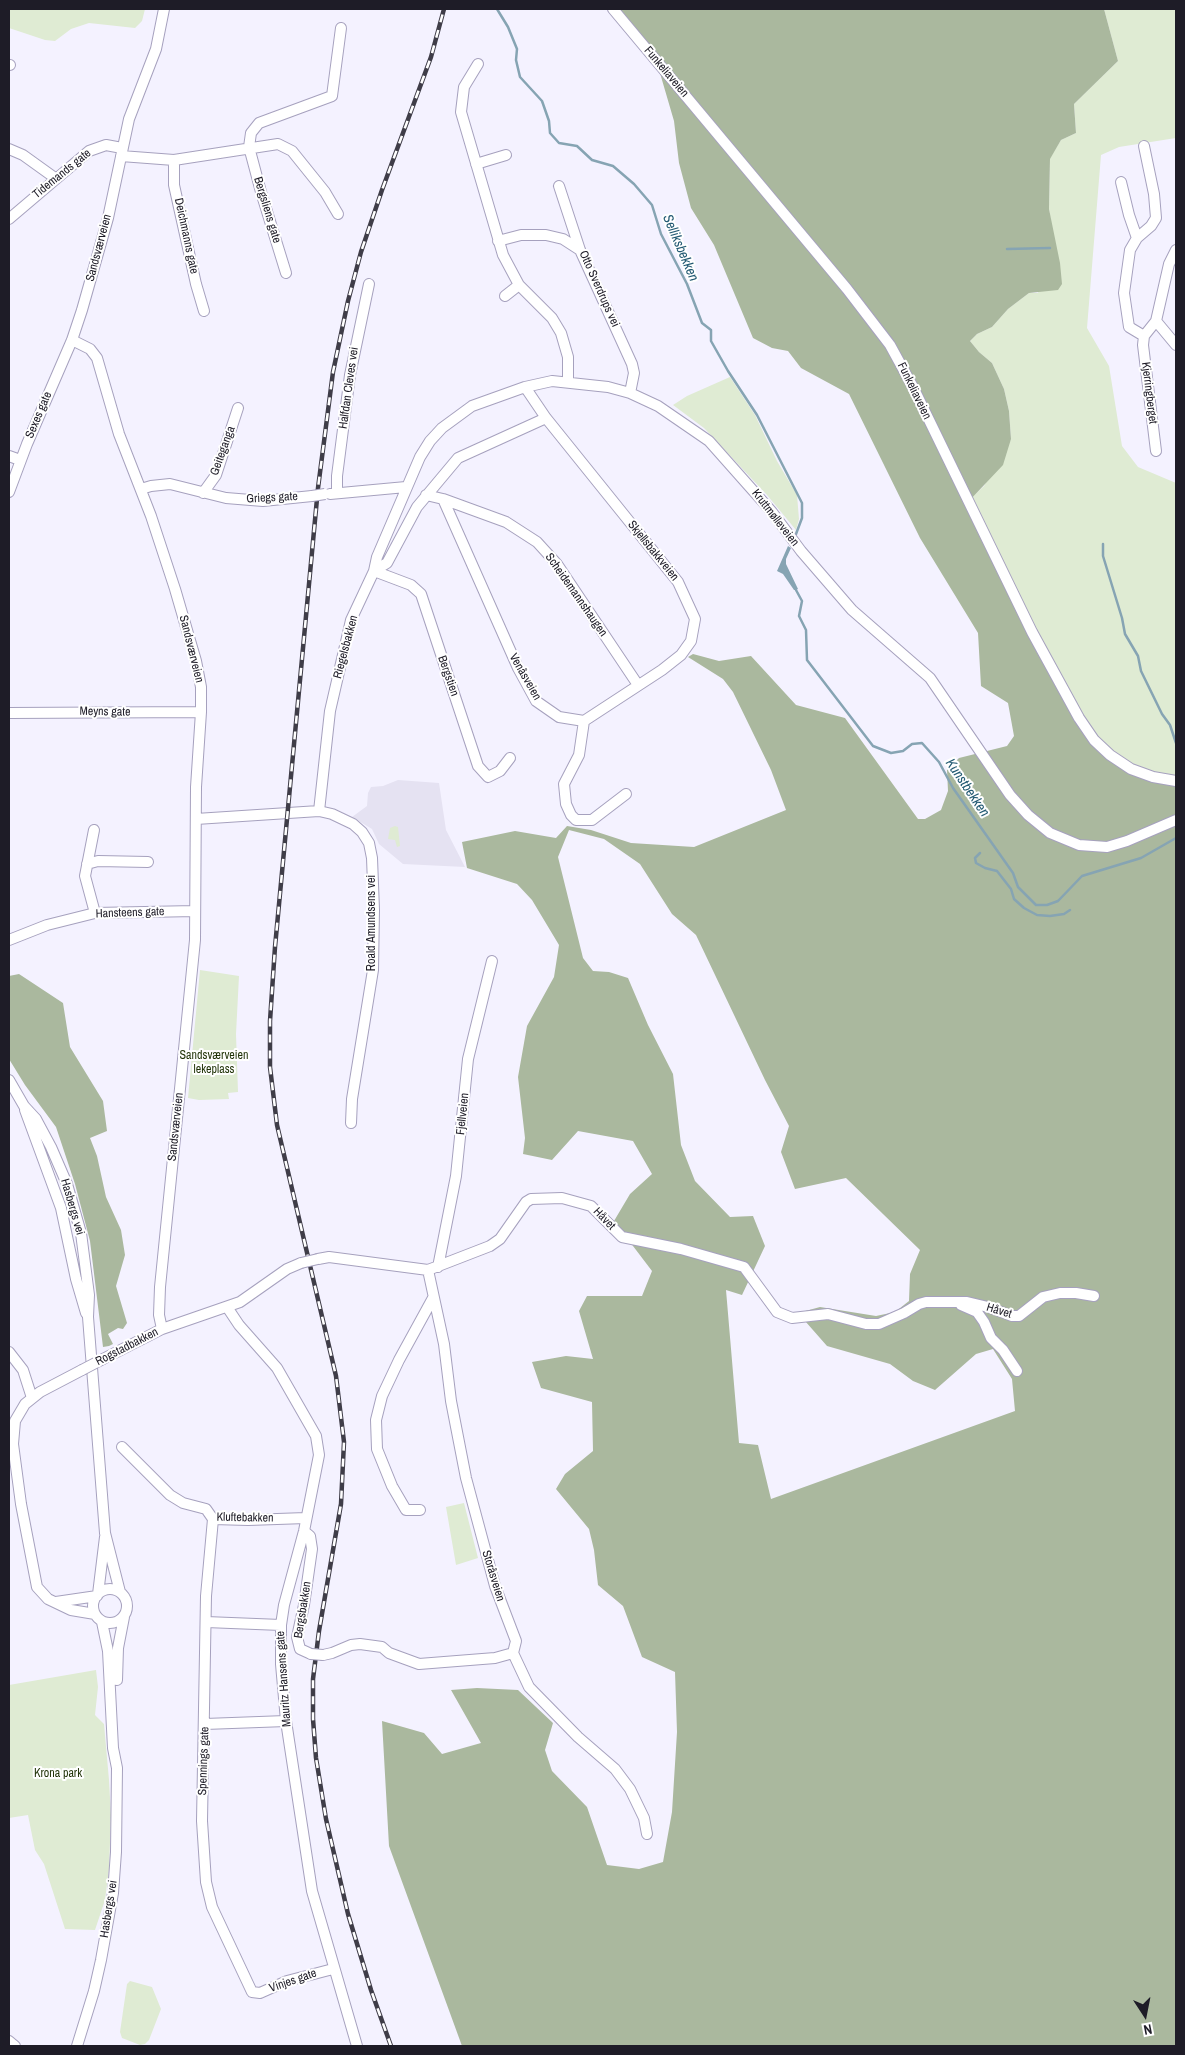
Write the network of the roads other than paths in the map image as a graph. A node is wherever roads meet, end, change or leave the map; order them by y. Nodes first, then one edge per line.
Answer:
1 (164, 9) edge
2 (613, 9) edge
3 (341, 28) dead end
4 (478, 64) dead end
5 (1144, 146) dead end
6 (249, 147) junction
7 (9, 149) edge
8 (122, 152) junction
9 (506, 155) dead end
10 (174, 160) junction
11 (476, 164) junction
12 (55, 178) junction
13 (1121, 182) dead end
14 (559, 186) dead end
15 (338, 214) dead end
16 (9, 219) edge
17 (1138, 238) junction
18 (498, 241) junction
19 (580, 250) junction
20 (1176, 250) edge
21 (286, 273) dead end
22 (369, 284) dead end
23 (520, 285) junction
24 (505, 296) dead end
25 (204, 311) dead end
26 (1156, 321) junction
27 (1144, 336) junction
28 (72, 340) junction
29 (1176, 345) edge
30 (568, 382) junction
31 (525, 387) junction
32 (630, 393) junction
33 (238, 408) dead end
34 (546, 418) junction
35 (1156, 450) dead end
36 (9, 456) edge
37 (20, 460) junction
38 (406, 487) junction
39 (140, 489) junction
40 (9, 492) edge
41 (204, 493) junction
42 (337, 493) junction
43 (426, 495) junction
44 (443, 499) junction
45 (374, 571) junction
46 (638, 685) junction
47 (201, 712) junction
48 (9, 713) edge
49 (584, 721) junction
50 (510, 758) dead end
51 (1176, 781) edge
52 (626, 794) dead end
53 (319, 811) junction
54 (196, 820) junction
55 (1176, 820) edge
56 (94, 830) dead end
57 (148, 862) dead end
58 (87, 864) junction
59 (195, 911) junction
60 (96, 912) junction
61 (10, 938) edge
62 (492, 962) dead end
63 (9, 1080) edge
64 (351, 1123) dead end
65 (433, 1269) junction
66 (1094, 1296) dead end
67 (433, 1298) junction
68 (957, 1303) junction
69 (227, 1307) junction
70 (162, 1329) junction
71 (9, 1353) edge
72 (1017, 1371) dead end
73 (32, 1398) junction
74 (11, 1427) edge
75 (122, 1447) dead end
76 (420, 1510) dead end
77 (306, 1518) junction
78 (213, 1520) junction
79 (304, 1531) junction
80 (105, 1533) junction
81 (120, 1592) junction
82 (98, 1595) junction
83 (56, 1602) junction
84 (124, 1617) junction
85 (99, 1618) junction
86 (206, 1622) junction
87 (281, 1625) junction
88 (513, 1653) junction
89 (286, 1721) junction
90 (205, 1724) junction
91 (117, 1768) junction
92 (648, 1834) dead end
93 (333, 1969) junction
94 (252, 1992) joint
95 (9, 2041) edge
96 (15, 2046) edge
97 (77, 2046) edge
98 (357, 2046) edge

1 - 8 street, Sandsværveien
2 - 51 street, Funkeliaveien
3 - 6 street
4 - 11 street
5 - 17 street
6 - 10 street
6 - 15 street
6 - 21 street, Bergsliens gate
7 - 12 street
8 - 10 street
8 - 12 street, Tidemands gate
8 - 28 street, Sandsværveien
9 - 11 street
10 - 25 street, Deichmanns gate
11 - 18 street
12 - 16 street, Tidemands gate
13 - 17 street
14 - 19 street, Otto Sverdrups vei
17 - 27 street
18 - 19 street
18 - 23 street
19 - 32 street, Otto Sverdrups vei
20 - 26 street
22 - 42 street, Halfdan Cleves vei
23 - 24 street
23 - 30 street
26 - 27 street
26 - 29 street
27 - 35 street, Kjerringberget
28 - 37 street, Sexes gate
28 - 39 street, Sandsværveien
30 - 31 street, Kruttmølleveien
30 - 32 street, Kruttmølleveien
31 - 34 street, Skjellsbakkveien
31 - 38 street, Kruttmølleveien
32 - 55 street, Kruttmølleveien
33 - 41 street, Geiteganga
34 - 43 street, Riegelsbakken
34 - 46 street, Skjellsbakkveien
36 - 37 street
37 - 40 street, Sexes gate
38 - 42 street, Griegs gate
38 - 45 street, Kruttmølleveien
39 - 41 street, Griegs gate
39 - 47 street, Sandsværveien
41 - 42 street, Griegs gate, bridge
43 - 44 street
43 - 45 street, Riegelsbakken
44 - 46 street, Scheidemannshaugen
44 - 49 street, Venåsveien
45 - 50 street, Bergstien
45 - 53 street, Riegelsbakken
46 - 49 street, Skjellsbakkveien
47 - 48 street, Meyns gate
47 - 54 street, Sandsværveien
49 - 52 street
53 - 54 street
53 - 64 street, Roald Amundsens vei
54 - 59 street, Sandsværveien
56 - 58 street
57 - 58 street
58 - 60 street
59 - 60 street, Hansteens gate
59 - 70 street, Sandsværveien
60 - 61 street, Hansteens gate
62 - 65 street, Fjellveien
63 - 80 street, Hasbergs vei
65 - 67 street, Storåsveien
65 - 68 street, Håvet
65 - 69 street, Håvet, bridge
66 - 68 street, Håvet
67 - 76 street
67 - 88 street, Storåsveien
68 - 72 street, Håvet
69 - 70 street, Rogstadbakken
69 - 77 street, Mauritz Hansens gate
70 - 73 street, Rogstadbakken, bridge
71 - 73 street
73 - 74 street
74 - 83 street
75 - 78 street, Kluftebakken
77 - 78 street, Kluftebakken
77 - 79 street, Mauritz Hansens gate
78 - 86 street, Spennings gate
79 - 87 street, Mauritz Hansens gate
79 - 88 street, Bergsbakken, bridge
80 - 81 street, Hasbergs vei
80 - 82 street, Hasbergs vei
81 - 82 street
81 - 84 street, Hasbergs vei
82 - 83 street
82 - 85 street, Hasbergs vei
83 - 85 street
84 - 85 street
84 - 91 street, Hasbergs vei
85 - 91 street, Hasbergs vei
86 - 87 street
86 - 90 street, Spennings gate
87 - 89 street, Mauritz Hansens gate
88 - 92 street, Storåsveien
89 - 90 street
89 - 93 street, Mauritz Hansens gate
90 - 94 street, Spennings gate
91 - 97 street, Hasbergs vei
93 - 94 street, Vinjes gate
93 - 98 street, Mauritz Hansens gate
95 - 96 street

